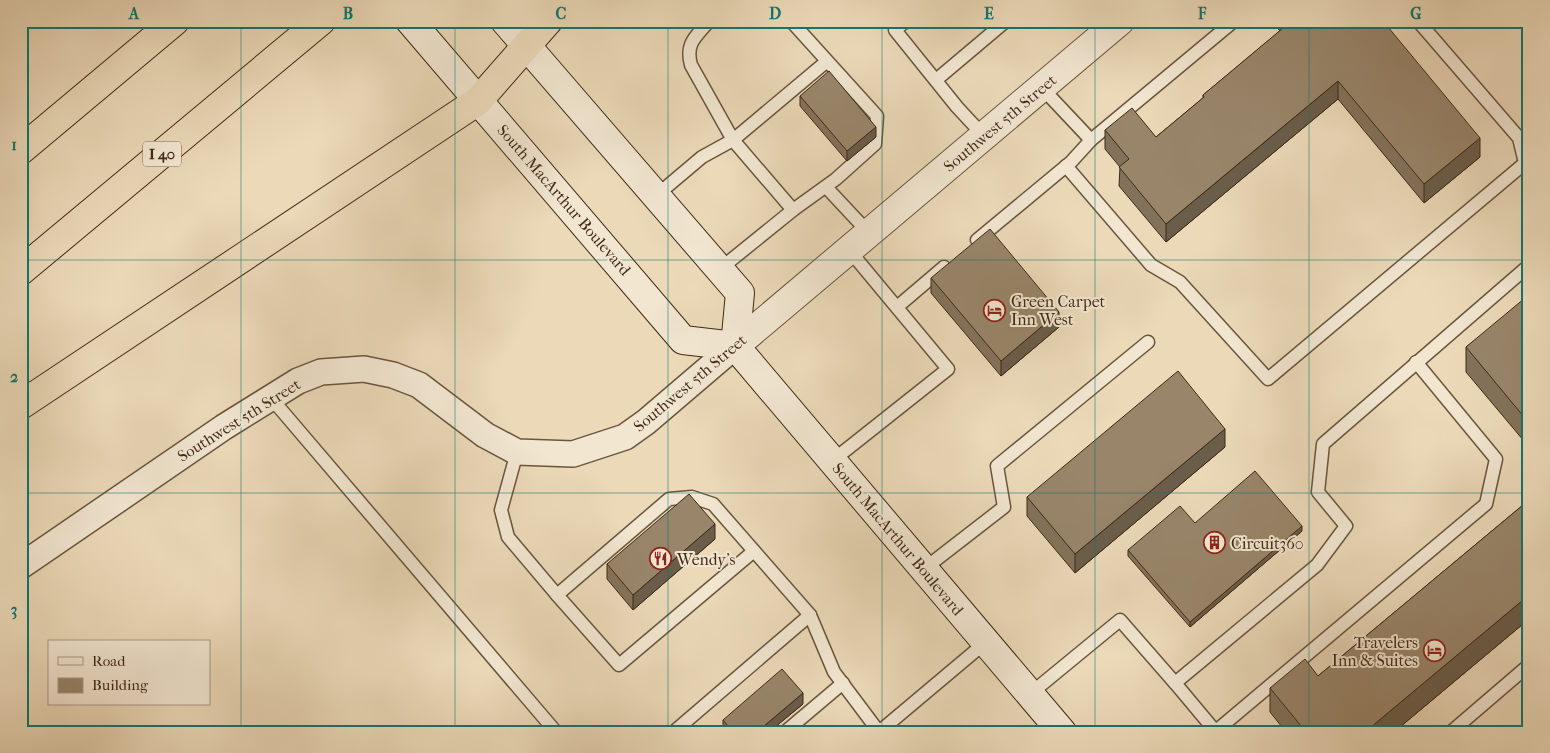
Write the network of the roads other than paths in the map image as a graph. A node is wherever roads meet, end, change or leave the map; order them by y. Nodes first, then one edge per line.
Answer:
1 (175, 21) edge
2 (410, 21) edge
3 (505, 21) edge
4 (548, 21) edge
5 (709, 21) edge
6 (792, 21) edge
7 (906, 21) edge
8 (1006, 21) edge
9 (1234, 21) edge
10 (1418, 21) edge
11 (1115, 23) edge
12 (312, 29) edge
13 (526, 46) junction
14 (826, 62) junction
15 (936, 80) junction
16 (1042, 88) junction
17 (478, 101) junction
18 (984, 135) junction
19 (733, 140) junction
20 (1090, 140) junction
21 (21, 150) edge
22 (1066, 166) junction
23 (826, 187) junction
24 (657, 195) junction
25 (793, 210) junction
26 (859, 241) junction
27 (970, 245) edge
28 (956, 258) edge
29 (720, 269) junction
30 (21, 271) edge
31 (1529, 271) edge
32 (897, 307) junction
33 (1148, 342) dead end
34 (735, 346) junction
35 (1416, 362) junction
36 (271, 398) junction
37 (21, 405) edge
38 (517, 452) junction
39 (832, 461) junction
40 (754, 551) junction
41 (21, 566) edge
42 (924, 569) junction
43 (558, 595) junction
44 (810, 615) junction
45 (986, 642) junction
46 (1529, 665) edge
47 (843, 683) junction
48 (1175, 683) junction
49 (1030, 694) junction
50 (556, 732) edge
51 (677, 732) edge
52 (785, 732) edge
53 (879, 732) edge
54 (1062, 732) edge
55 (1216, 732) edge
56 (1450, 732) edge

1 - 21 highway
2 - 17 main road, South MacArthur Boulevard
3 - 13 main road
4 - 13 highway
5 - 19 lane
6 - 14 lane
7 - 15 lane
8 - 15 lane
9 - 20 lane
10 - 22 lane
11 - 16 main road, Southwest 5th Street
12 - 30 highway, I 40
13 - 17 highway
13 - 24 main road
14 - 19 lane
14 - 23 lane
15 - 18 lane
16 - 18 main road, Southwest 5th Street
16 - 20 lane
17 - 34 main road, South MacArthur Boulevard
17 - 37 highway
18 - 26 main road, Southwest 5th Street
19 - 24 lane
19 - 25 lane
20 - 22 lane
22 - 27 lane
23 - 25 lane
23 - 26 lane
24 - 29 main road
25 - 29 lane
26 - 32 lane
26 - 34 main road, Southwest 5th Street
28 - 32 lane
29 - 34 main road
31 - 35 lane
32 - 39 lane
33 - 42 lane
34 - 38 street, Southwest 5th Street
34 - 39 main road, South MacArthur Boulevard
35 - 48 lane
35 - 55 lane
36 - 38 street, Southwest 5th Street
36 - 41 street, Southwest 5th Street
36 - 50 lane
38 - 43 lane
39 - 42 main road, South MacArthur Boulevard
40 - 43 lane
40 - 43 lane
40 - 44 lane
42 - 45 main road, South MacArthur Boulevard
44 - 47 lane
44 - 51 lane
45 - 49 main road, South MacArthur Boulevard
45 - 53 lane
46 - 56 lane
47 - 52 lane
47 - 53 lane
48 - 49 lane
48 - 55 lane
49 - 54 main road, South MacArthur Boulevard

